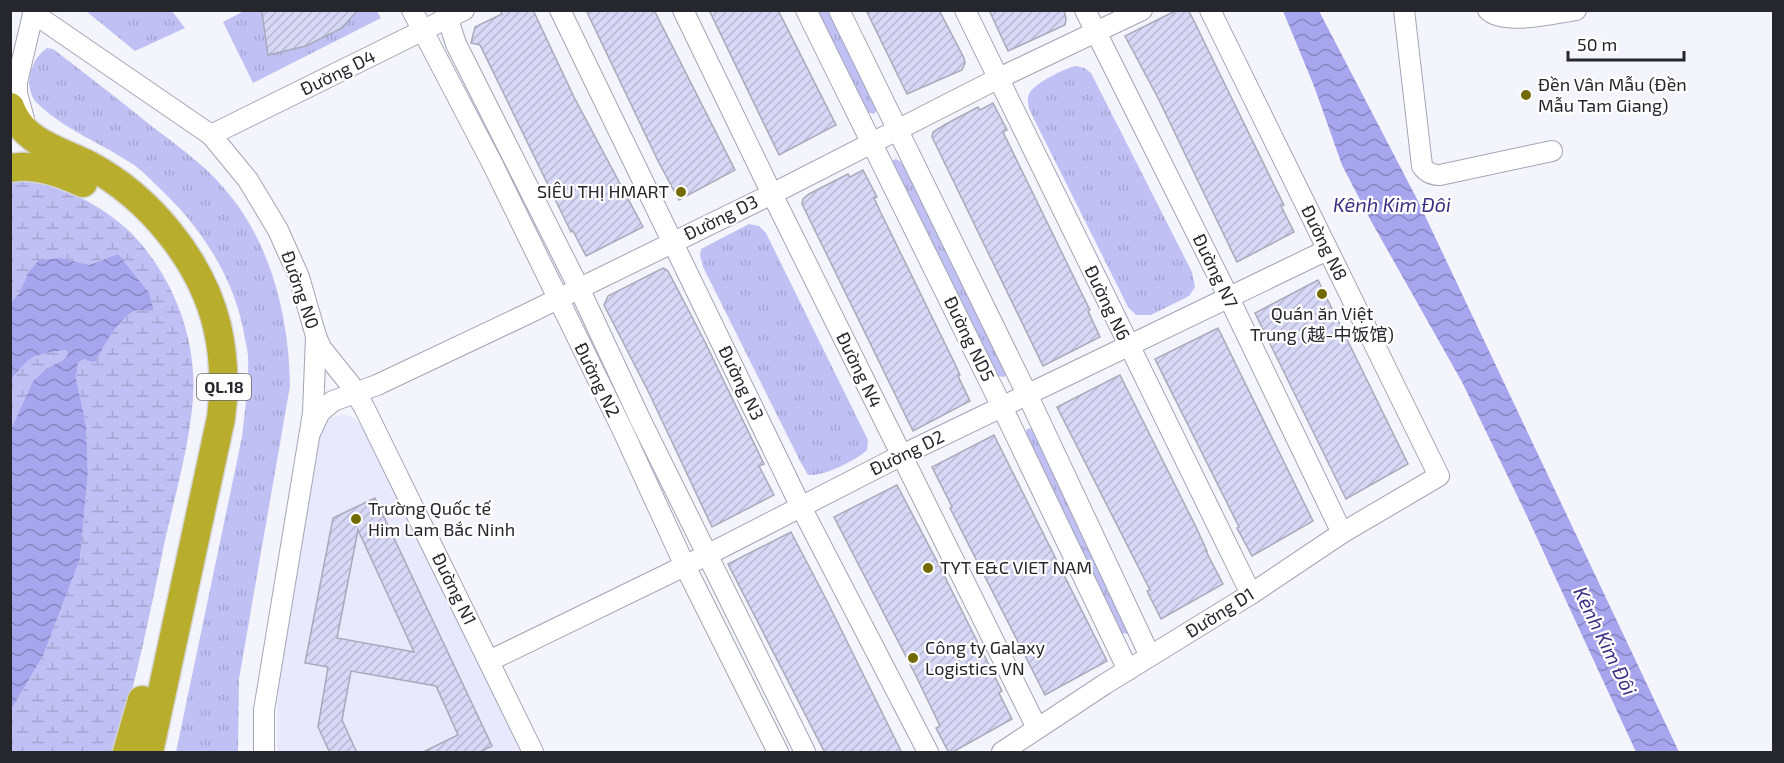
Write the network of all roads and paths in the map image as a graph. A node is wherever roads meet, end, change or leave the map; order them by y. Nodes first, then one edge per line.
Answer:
1 (412, 10) edge
2 (560, 10) edge
3 (683, 10) edge
4 (806, 10) edge
5 (839, 10) edge
6 (965, 10) edge
7 (1085, 10) edge
8 (1142, 10) edge
9 (1210, 10) edge
10 (1404, 10) edge
11 (1488, 10) edge
12 (1576, 10) edge
13 (34, 12) edge
14 (452, 13) edge
15 (423, 31) junction
16 (1096, 33) junction
17 (997, 79) junction
18 (10, 107) edge
19 (897, 130) junction
20 (28, 133) junction
21 (211, 135) junction
22 (871, 143) junction
23 (1552, 151) dead end
24 (512, 156) junction
25 (493, 165) junction
26 (10, 168) edge
27 (772, 194) junction
28 (673, 241) junction
29 (1327, 249) junction
30 (579, 288) junction
31 (1229, 298) junction
32 (557, 299) junction
33 (316, 336) junction
34 (1129, 347) junction
35 (356, 393) junction
36 (1027, 394) junction
37 (1002, 407) junction
38 (641, 421) junction
39 (623, 431) junction
40 (310, 433) junction
41 (902, 455) junction
42 (1439, 476) joint
43 (801, 507) junction
44 (1342, 533) junction
45 (707, 555) junction
46 (685, 566) junction
47 (1251, 594) junction
48 (1150, 656) junction
49 (489, 661) junction
50 (1128, 670) junction
51 (780, 703) junction
52 (759, 714) junction
53 (1037, 728) junction
54 (127, 753) edge
55 (149, 753) edge
56 (264, 753) edge
57 (534, 753) edge
58 (778, 753) edge
59 (805, 753) edge
60 (928, 753) edge
61 (1002, 753) edge

1 - 15 street, Đường N2
2 - 28 street, Đường N3
3 - 27 street, Đường N4
4 - 22 street, Đường ND5
5 - 19 street, Đường ND5
6 - 17 street, Đường N6
7 - 16 street, Đường N7
8 - 16 street, Đường D3
9 - 29 street, Đường N8
10 - 23 street
11 - 12 street
13 - 20 street
13 - 21 street, Đường N0
14 - 15 street, Đường D4
14 - 24 street, Đường N2
15 - 21 street, Đường D4
15 - 25 street, Đường N2
16 - 17 street, Đường D3
16 - 31 street, Đường N7
17 - 19 street, Đường D3
17 - 34 street, Đường N6
18 - 20 highway, QL.18
19 - 22 street, Đường D3
19 - 36 street, Đường ND5
20 - 55 highway, QL.18
21 - 33 street, Đường N0
22 - 27 street, Đường D3
22 - 37 street, Đường ND5
24 - 25 street
24 - 30 street, Đường N2
25 - 32 street, Đường N2
26 - 54 highway
27 - 28 street, Đường D3
27 - 41 street, Đường N4
28 - 30 street, Đường D3
28 - 43 street, Đường N3
29 - 31 street, Đường D2
29 - 42 street, Đường N8
30 - 32 street, Đường D3
30 - 38 street, Đường N2
31 - 34 street, Đường D2
31 - 44 street, Đường N7
32 - 35 street, Đường D3
32 - 39 street, Đường N2
33 - 35 street, Đường N1
33 - 40 street, Đường N0
34 - 36 street, Đường D2
34 - 47 street, Đường N6
35 - 40 street, Đường D3
35 - 49 street, Đường N1
36 - 37 street, Đường D2
36 - 48 street, Đường ND5
37 - 41 street, Đường D2
37 - 50 street, Đường ND5
38 - 39 street
38 - 45 street, Đường N2
39 - 46 street, Đường N2
40 - 56 street, Đường N0
41 - 43 street, Đường D2
41 - 53 street, Đường N4
42 - 44 street, Đường D1
43 - 45 street, Đường D2
43 - 60 street, Đường N3
44 - 47 street, Đường D1
45 - 46 street, Đường D2
45 - 51 street, Đường N2
46 - 49 street, Đường D2
46 - 52 street, Đường N2
47 - 48 street, Đường D1
48 - 50 street, Đường D1
49 - 57 street, Đường N1
50 - 53 street, Đường D1
51 - 52 street
51 - 59 street, Đường N2
52 - 58 street, Đường N2
53 - 61 street, Đường D1

